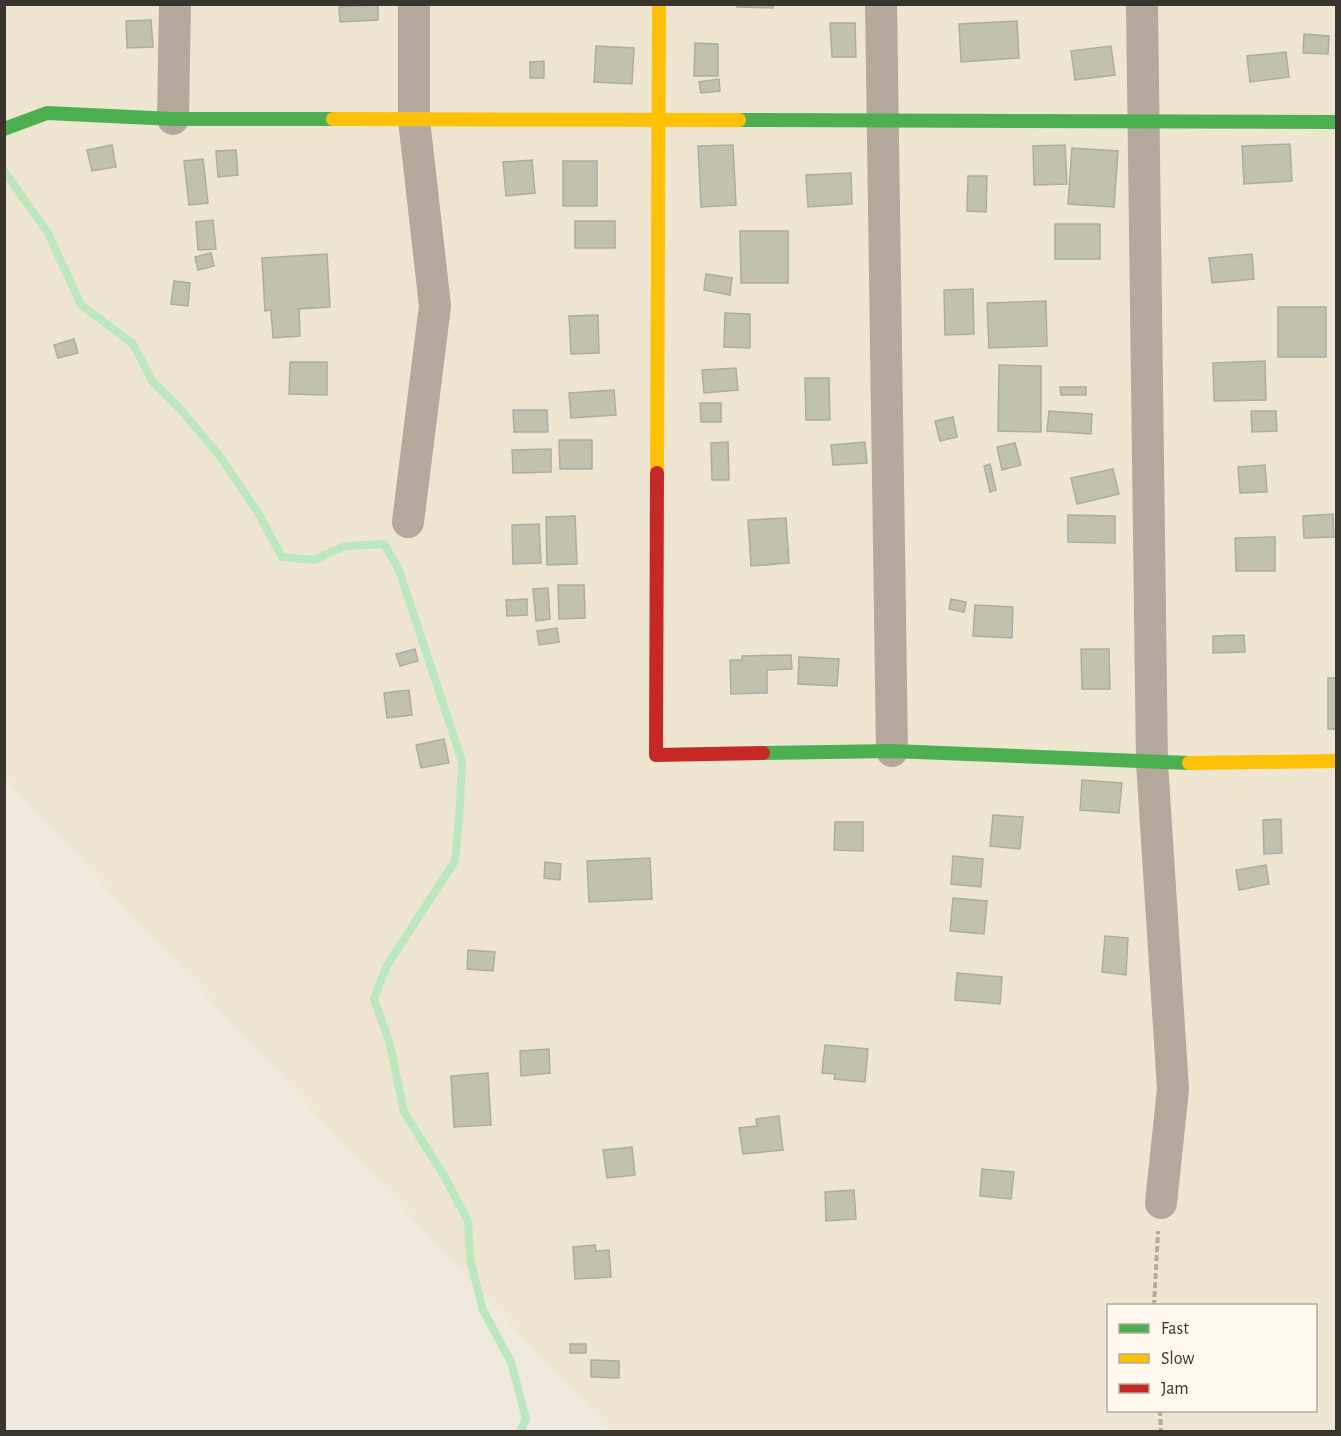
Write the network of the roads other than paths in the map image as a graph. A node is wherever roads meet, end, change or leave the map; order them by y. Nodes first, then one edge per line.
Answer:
1 (175, 4) edge
2 (414, 4) edge
3 (659, 4) edge
4 (881, 4) edge
5 (1142, 4) edge
6 (172, 119) junction
7 (414, 120) junction
8 (660, 121) junction
9 (881, 121) junction
10 (1143, 122) junction
11 (1336, 122) edge
12 (4, 129) edge
13 (408, 522) dead end
14 (892, 751) junction
15 (1336, 761) edge
16 (1152, 763) junction
17 (1161, 1203) road end

1 - 6 street
2 - 7 street
3 - 8 street
4 - 9 street
5 - 10 street
6 - 7 street
6 - 12 street
7 - 8 street
7 - 13 street
8 - 9 street
8 - 14 street
9 - 10 street
9 - 14 street
10 - 11 street
10 - 16 street
14 - 16 street
15 - 16 street
16 - 17 street

